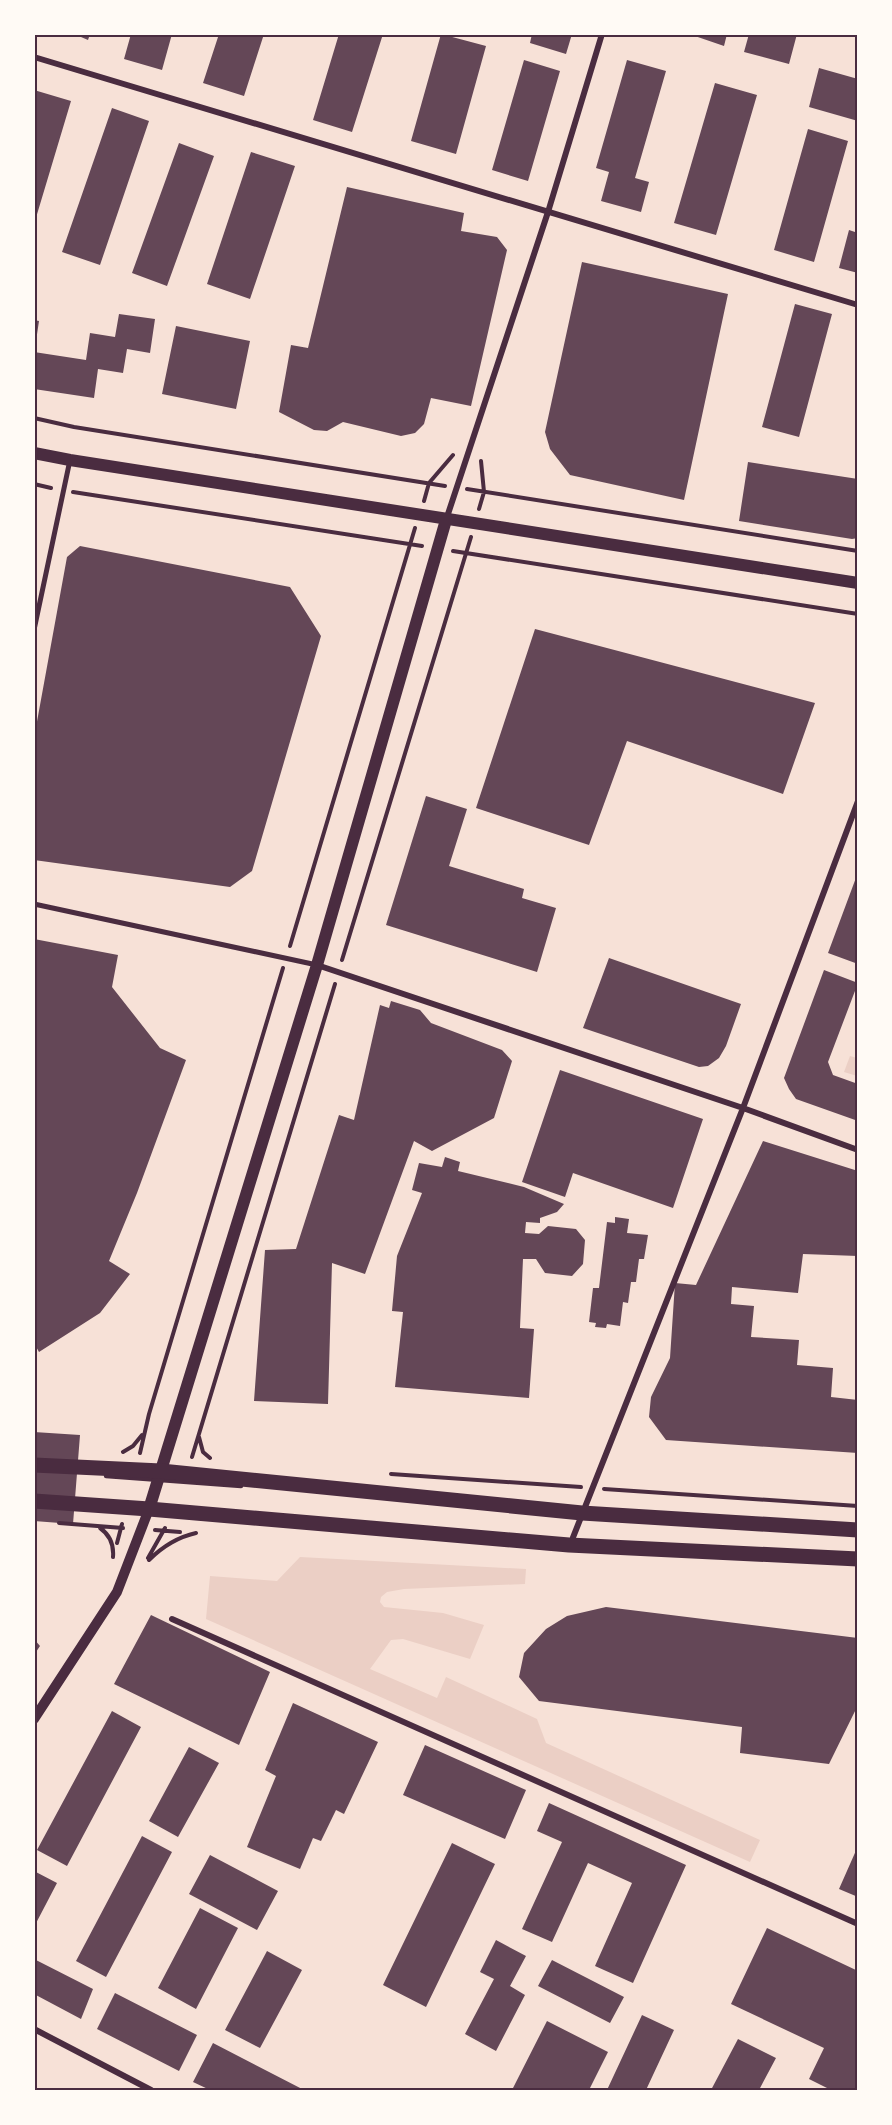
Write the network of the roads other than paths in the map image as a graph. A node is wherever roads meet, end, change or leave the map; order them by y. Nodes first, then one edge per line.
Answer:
1 (602, 34) edge
2 (34, 57) edge
3 (548, 212) junction
4 (858, 305) edge
5 (34, 453) edge
6 (70, 460) junction
7 (446, 520) junction
8 (858, 583) edge
9 (34, 630) edge
10 (858, 801) edge
11 (34, 904) edge
12 (317, 965) junction
13 (742, 1108) junction
14 (858, 1150) edge
15 (34, 1465) edge
16 (163, 1465) junction
17 (34, 1470) edge
18 (82, 1474) dead end
19 (94, 1475) dead end
20 (249, 1487) dead end
21 (285, 1490) dead end
22 (34, 1501) edge
23 (149, 1509) junction
24 (582, 1513) junction
25 (858, 1530) edge
26 (569, 1545) junction
27 (858, 1559) edge
28 (172, 1619) dead end
29 (34, 1719) edge
30 (858, 1924) edge
31 (34, 2029) edge
32 (152, 2091) edge

1 - 3 street
2 - 3 street
3 - 4 street
3 - 7 street
5 - 6 main road
6 - 7 main road
6 - 9 street
7 - 8 main road
7 - 12 main road
10 - 13 street
11 - 12 street
12 - 13 street
12 - 16 main road
13 - 14 street
13 - 24 street
15 - 16 main road
16 - 23 main road
16 - 24 main road
17 - 18 lane
19 - 20 lane
21 - 24 lane
22 - 23 main road
23 - 26 main road
23 - 29 street
24 - 25 lane
24 - 26 street
26 - 27 main road
28 - 30 street
31 - 32 street

